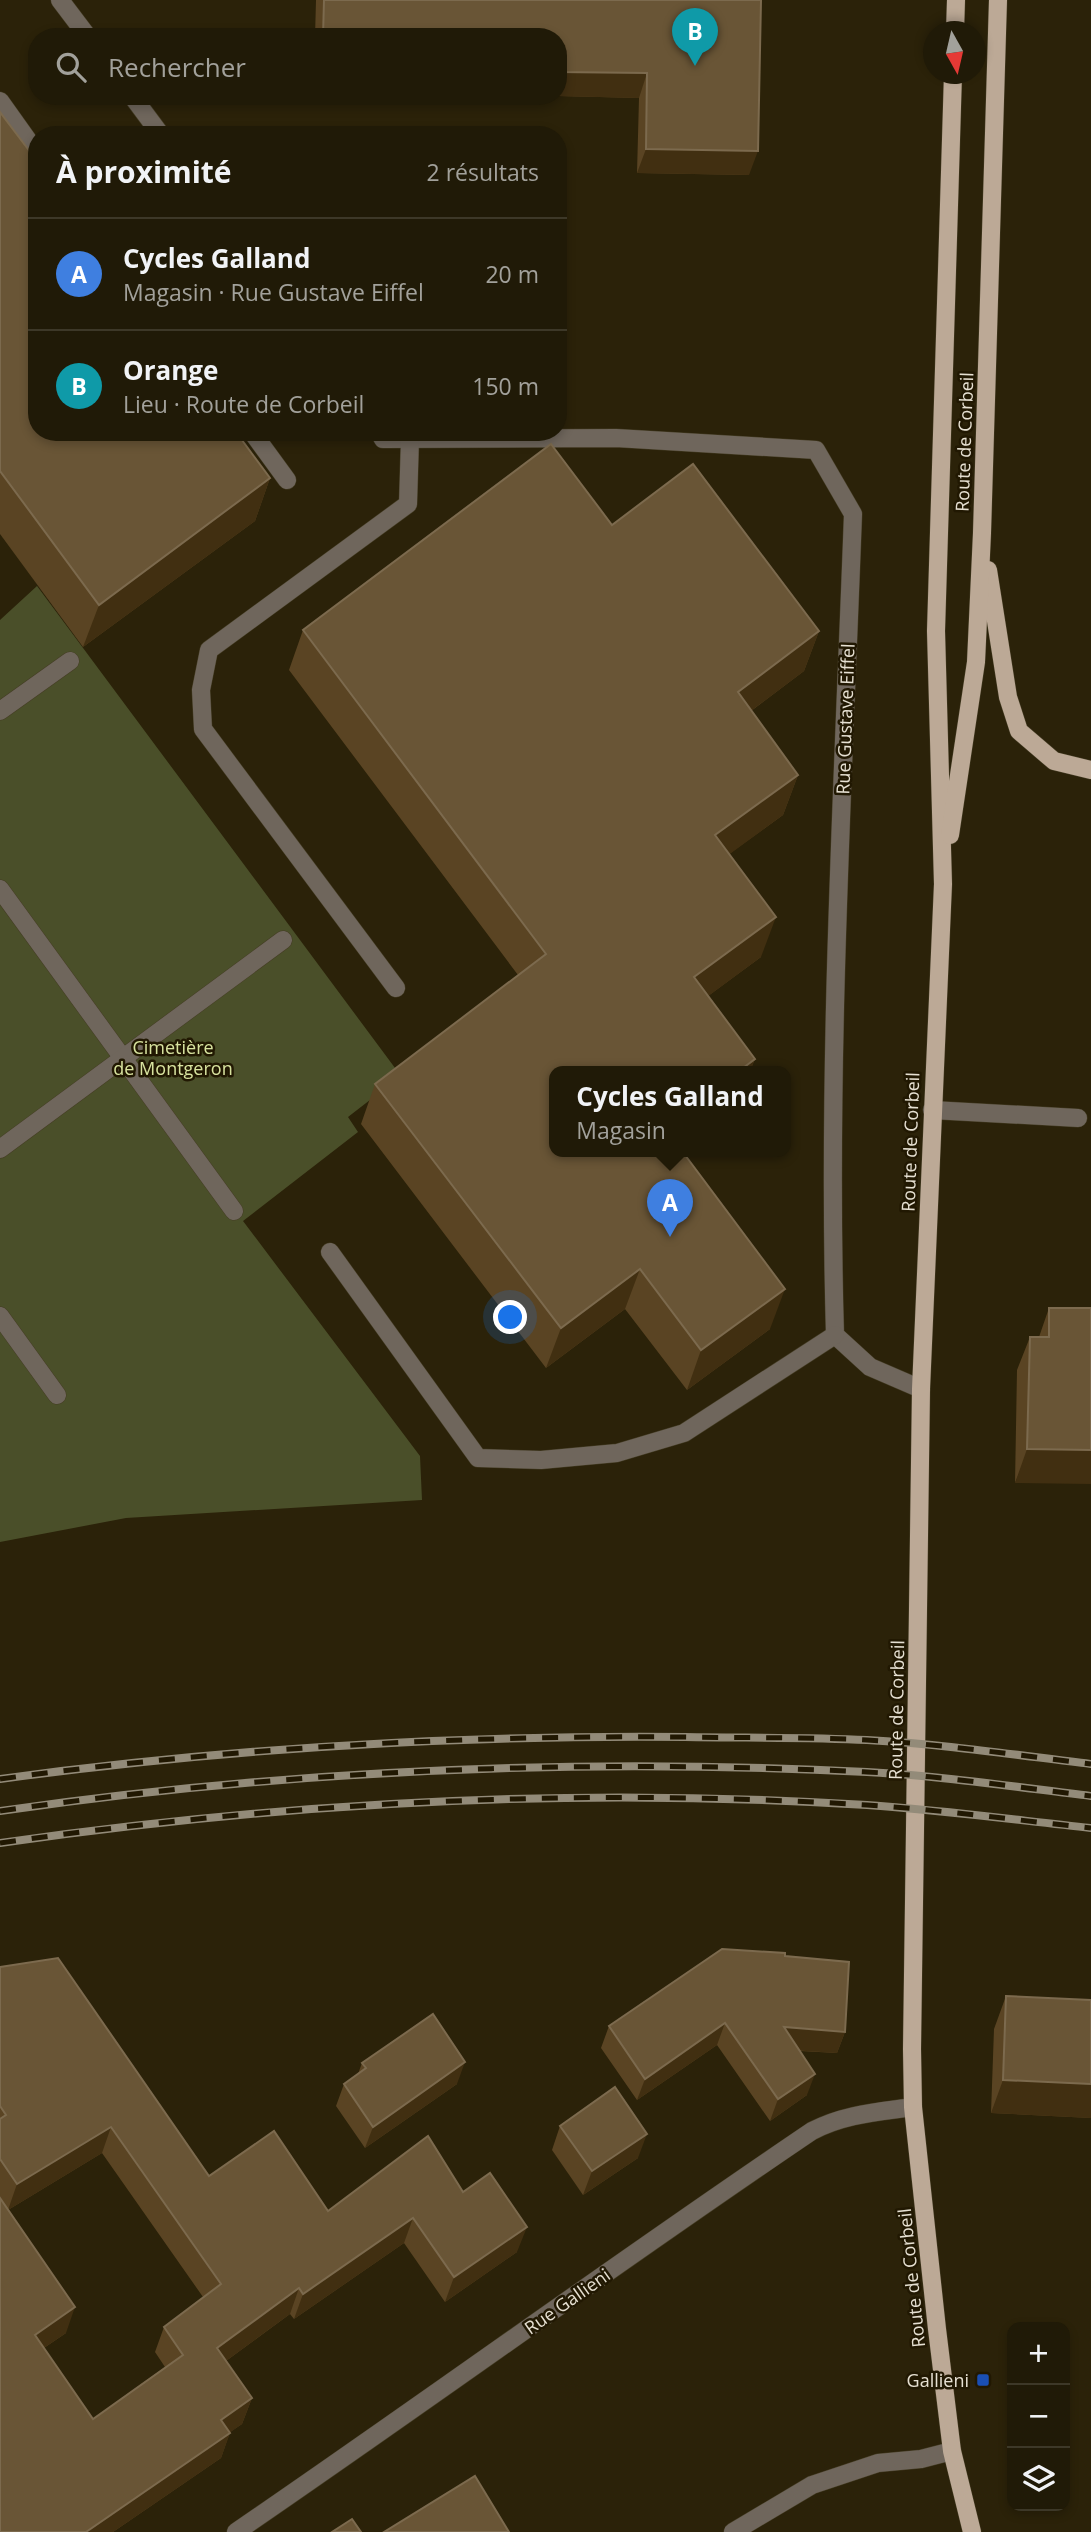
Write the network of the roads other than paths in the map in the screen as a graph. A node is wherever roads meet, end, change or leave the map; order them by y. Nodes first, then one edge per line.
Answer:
1 (60, 0) edge
2 (956, 0) edge
3 (998, 0) edge
4 (955, 21) edge
5 (81, 28) edge
6 (953, 84) edge
7 (0, 101) edge
8 (139, 105) edge
9 (154, 126) edge
10 (28, 140) edge
11 (567, 438) edge
12 (259, 441) edge
13 (410, 441) edge
14 (287, 480) dead end
15 (982, 533) junction
16 (70, 660) dead end
17 (0, 711) edge
18 (1091, 770) edge
19 (943, 884) junction
20 (0, 889) edge
21 (284, 940) dead end
22 (396, 988) dead end
23 (123, 1059) junction
24 (932, 1110) junction
25 (1078, 1118) dead end
26 (0, 1149) edge
27 (234, 1211) dead end
28 (330, 1252) dead end
29 (0, 1316) edge
30 (835, 1335) junction
31 (921, 1390) junction
32 (57, 1395) dead end
33 (914, 2107) junction
34 (952, 2451) junction
35 (236, 2532) edge
36 (733, 2532) edge
37 (972, 2532) edge

1 - 5 street
2 - 4 main road
3 - 15 main road, Route de Corbeil
6 - 19 main road, Route de Corbeil
7 - 10 street
8 - 9 street
11 - 30 street, Rue Gustave Eiffel
12 - 14 street
13 - 22 street
15 - 18 main road
15 - 19 main road, Route de Corbeil
16 - 17 street
19 - 24 main road, Route de Corbeil
20 - 23 street
21 - 23 street
23 - 26 street
23 - 27 street
24 - 25 street
24 - 31 main road, Route de Corbeil
28 - 30 street
29 - 32 street
30 - 31 street
31 - 33 main road, Route de Corbeil
33 - 34 main road, Route de Corbeil
33 - 35 street, Rue Gallieni
34 - 36 street
34 - 37 main road, Route de Corbeil

